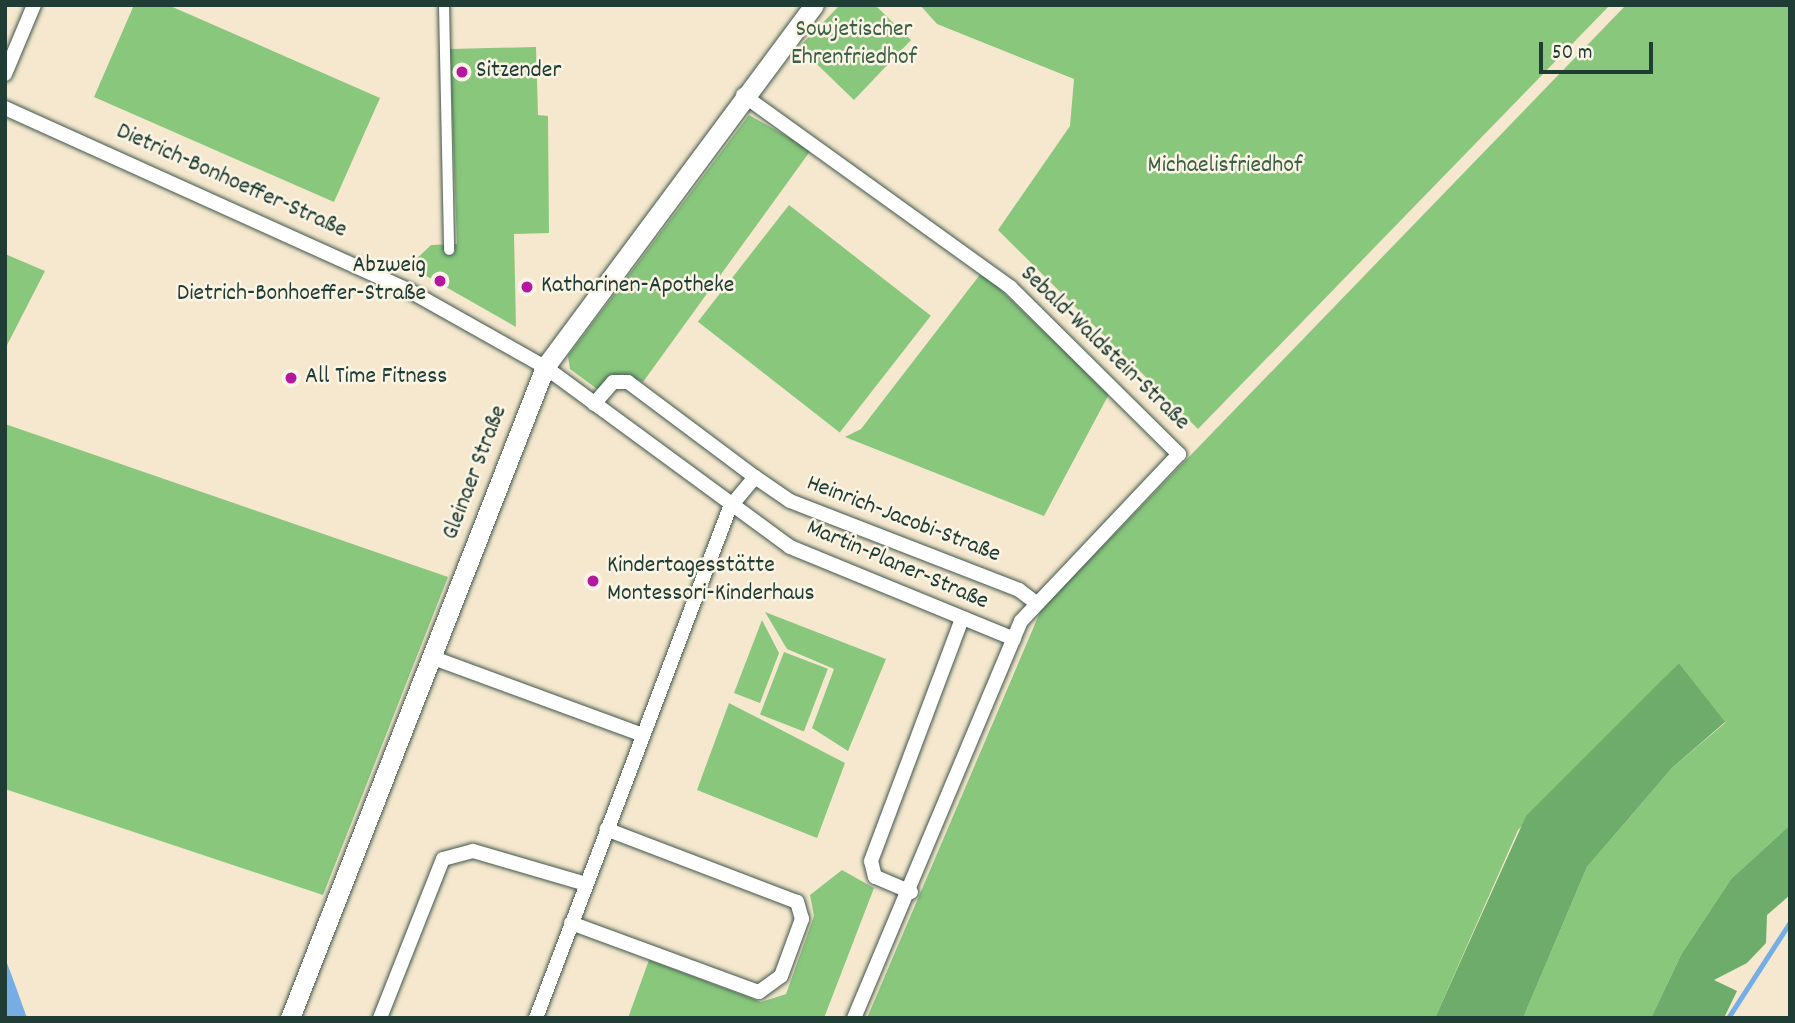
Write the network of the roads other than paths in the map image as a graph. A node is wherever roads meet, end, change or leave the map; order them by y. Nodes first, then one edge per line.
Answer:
1 (34, 5) edge
2 (444, 5) edge
3 (814, 5) edge
4 (7, 65) edge
5 (743, 95) junction
6 (5, 108) edge
7 (449, 250) dead end
8 (545, 367) junction
9 (594, 404) junction
10 (755, 477) junction
11 (730, 507) junction
12 (1036, 603) junction
13 (962, 619) junction
14 (1014, 639) junction
15 (431, 657) junction
16 (643, 735) junction
17 (606, 829) junction
18 (586, 884) junction
19 (911, 892) junction
20 (571, 923) junction
21 (290, 1018) edge
22 (380, 1018) edge
23 (536, 1018) edge
24 (855, 1018) edge

1 - 4 street
2 - 7 street
3 - 5 street, Gleinaer Straße
5 - 8 street, Gleinaer Straße
5 - 12 street, Sebald-Waldstein-Straße
6 - 8 street, Dietrich-Bonhoeffer-Straße
8 - 9 street, Martin-Planer-Straße
8 - 15 street, Gleinaer Straße
9 - 10 street, Heinrich-Jacobi-Straße
9 - 11 street, Martin-Planer-Straße
10 - 11 street
10 - 12 street, Heinrich-Jacobi-Straße
11 - 13 street, Martin-Planer-Straße
11 - 16 street
12 - 14 street, Sebald-Waldstein-Straße
13 - 14 street, Martin-Planer-Straße
13 - 19 street
14 - 19 street, Sebald-Waldstein-Straße
15 - 16 street
15 - 21 street, Gleinaer Straße
16 - 17 street
17 - 18 street
17 - 20 street
18 - 20 street
18 - 22 street
19 - 24 street, Sebald-Waldstein-Straße
20 - 23 street

